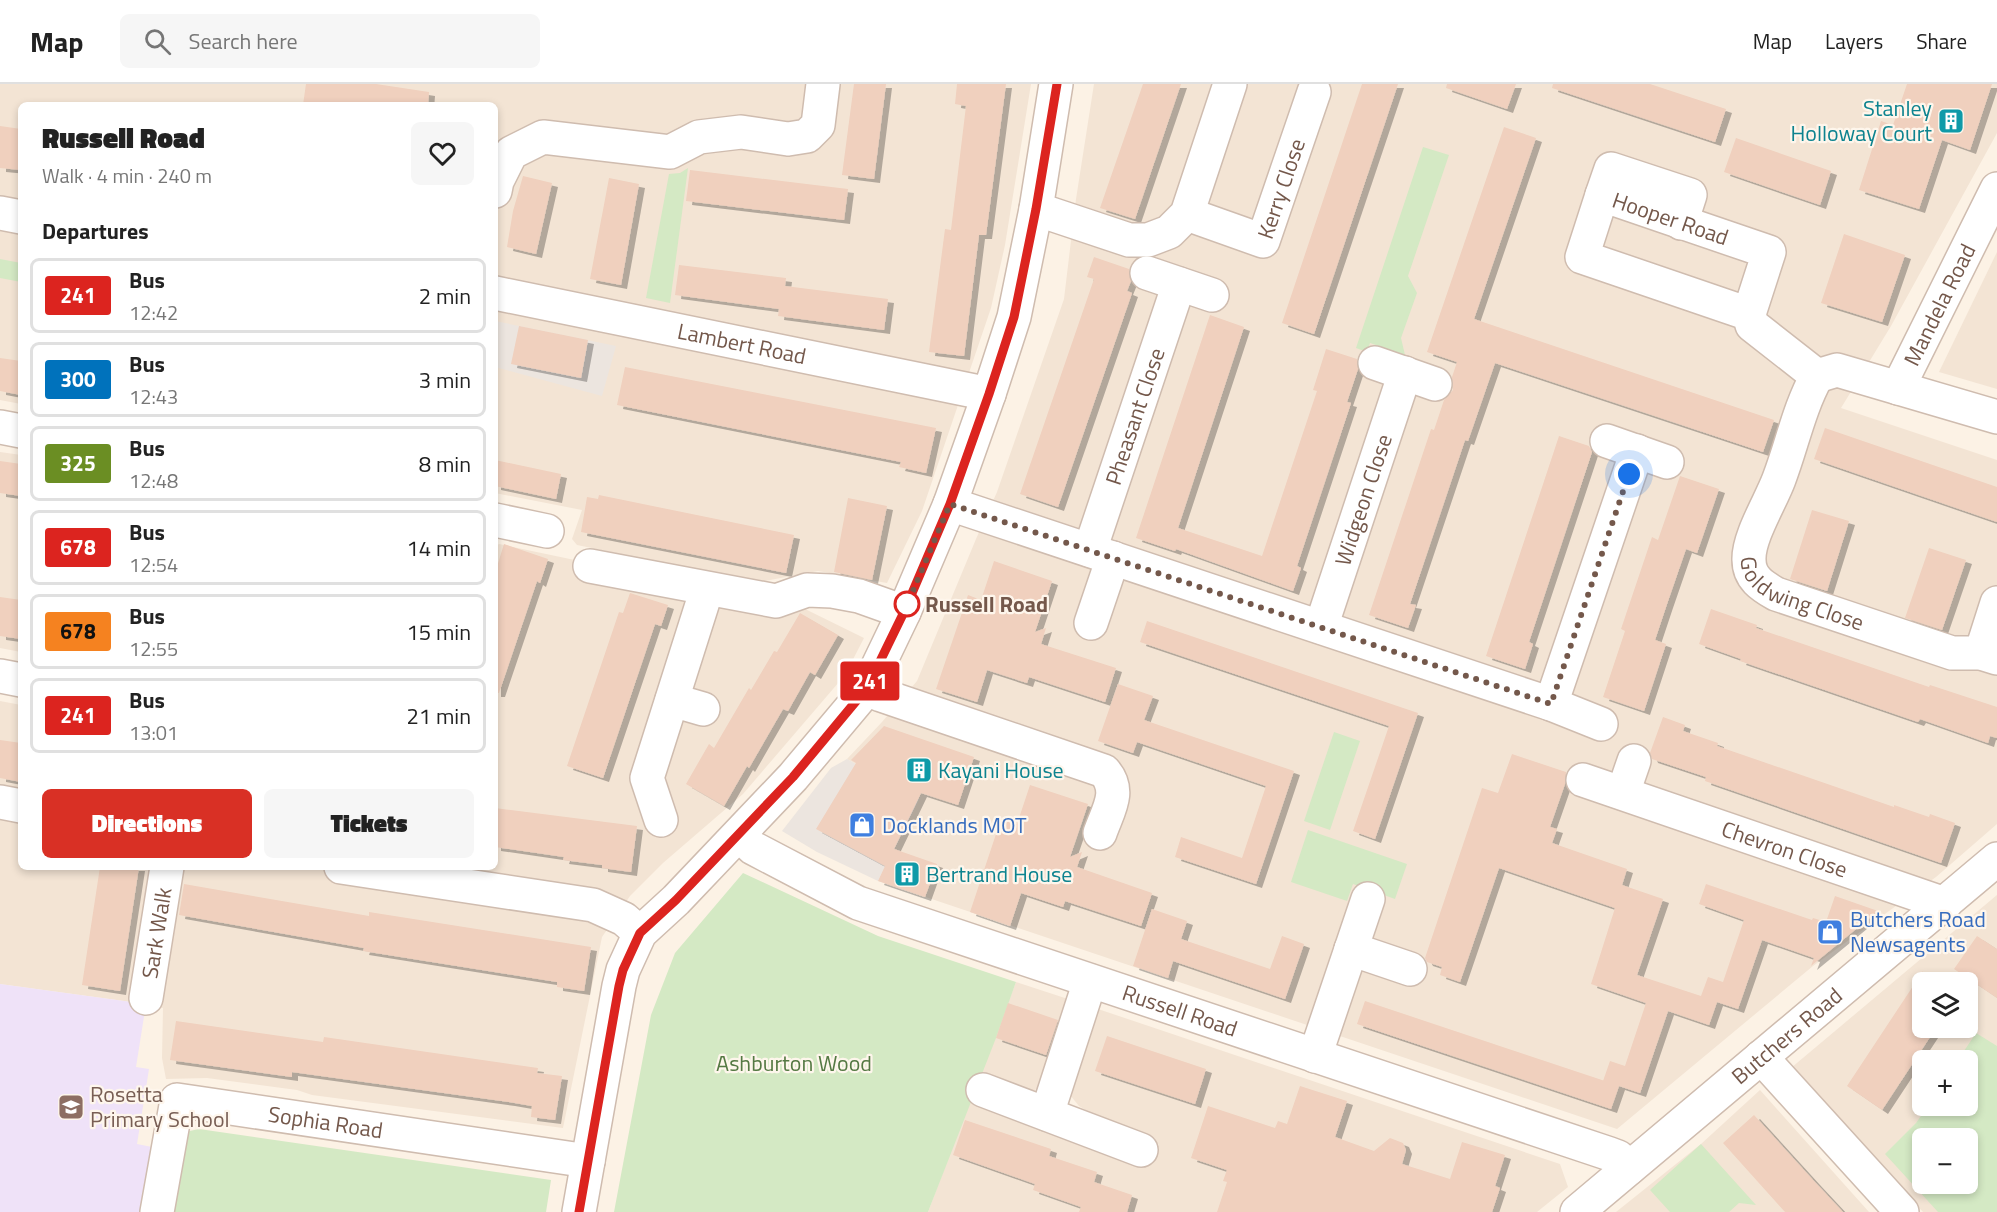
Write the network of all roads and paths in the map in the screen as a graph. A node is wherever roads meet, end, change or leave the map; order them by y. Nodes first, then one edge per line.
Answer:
1 (822, 84) edge
2 (1056, 84) edge
3 (1230, 84) edge
4 (1314, 92) dead end
5 (498, 179) edge
6 (1997, 189) edge
7 (1036, 209) junction
8 (0, 213) edge
9 (1187, 214) junction
10 (18, 216) edge
11 (1989, 225) edge
12 (1147, 273) dead end
13 (1179, 284) junction
14 (498, 294) edge
15 (1212, 295) dead end
16 (1749, 314) junction
17 (1405, 373) dead end
18 (1817, 376) junction
19 (1898, 388) junction
20 (989, 394) junction
21 (1997, 417) edge
22 (0, 427) edge
23 (18, 430) edge
24 (1637, 451) dead end
25 (950, 504) junction
26 (498, 521) edge
27 (548, 531) dead end
28 (1101, 554) junction
29 (590, 566) dead end
30 (708, 589) junction
31 (1997, 603) edge
32 (904, 612) junction
33 (1091, 622) dead end
34 (1321, 627) junction
35 (1989, 655) edge
36 (0, 676) edge
37 (18, 679) edge
38 (867, 688) junction
39 (672, 700) junction
40 (1551, 704) junction
41 (703, 709) dead end
42 (1601, 724) dead end
43 (1634, 761) dead end
44 (1583, 780) dead end
45 (1623, 793) junction
46 (0, 802) edge
47 (18, 805) edge
48 (660, 819) dead end
49 (1100, 833) dead end
50 (739, 835) junction
51 (1997, 859) edge
52 (167, 870) edge
53 (368, 870) edge
54 (434, 874) edge
55 (1368, 899) dead end
56 (1946, 904) junction
57 (640, 933) junction
58 (1351, 949) junction
59 (1410, 969) dead end
60 (1090, 981) junction
61 (146, 998) dead end
62 (1315, 1056) junction
63 (1761, 1057) junction
64 (983, 1090) dead end
65 (1047, 1114) junction
66 (1141, 1150) dead end
67 (588, 1161) junction
68 (1629, 1168) junction
69 (1594, 1207) edge
70 (157, 1212) edge
71 (579, 1212) edge
72 (1902, 1212) edge

1 - 5 street
2 - 7 street
3 - 9 street
4 - 9 street, Kerry Close
6 - 11 street, Mandela Road
7 - 9 street
7 - 20 street
8 - 10 street
11 - 19 street, Mandela Road
12 - 13 street
13 - 15 street
13 - 28 street, Pheasant Close
14 - 20 street, Lambert Road
16 - 16 street, Hooper Road
16 - 18 street
17 - 34 street, Widgeon Close
18 - 19 street
18 - 35 street, Goldwing Close
19 - 21 street
20 - 25 street
22 - 23 street
24 - 40 street
25 - 28 street
25 - 32 street
26 - 27 street
28 - 33 street, Pheasant Close
28 - 34 street
29 - 30 street
30 - 32 street
30 - 39 street
31 - 35 street, Goldwing Close
32 - 38 street
34 - 40 street
36 - 37 street
38 - 49 street
38 - 50 street
39 - 41 street
39 - 48 street
40 - 42 street
43 - 45 street
44 - 45 street, Chevron Close
45 - 56 street, Chevron Close
46 - 47 street
50 - 57 street
50 - 60 street, Russell Road
51 - 56 street, Butchers Road
52 - 61 street, Sark Walk
53 - 54 street
54 - 57 street
55 - 58 street
56 - 63 street, Butchers Road
57 - 67 street
58 - 59 street
58 - 62 street
60 - 62 street, Russell Road
60 - 65 street
62 - 68 street, Russell Road
63 - 68 street, Butchers Road
63 - 72 street
64 - 65 street
65 - 66 street
67 - 70 street, Sophia Road
67 - 71 street
68 - 69 street, Butchers Road

